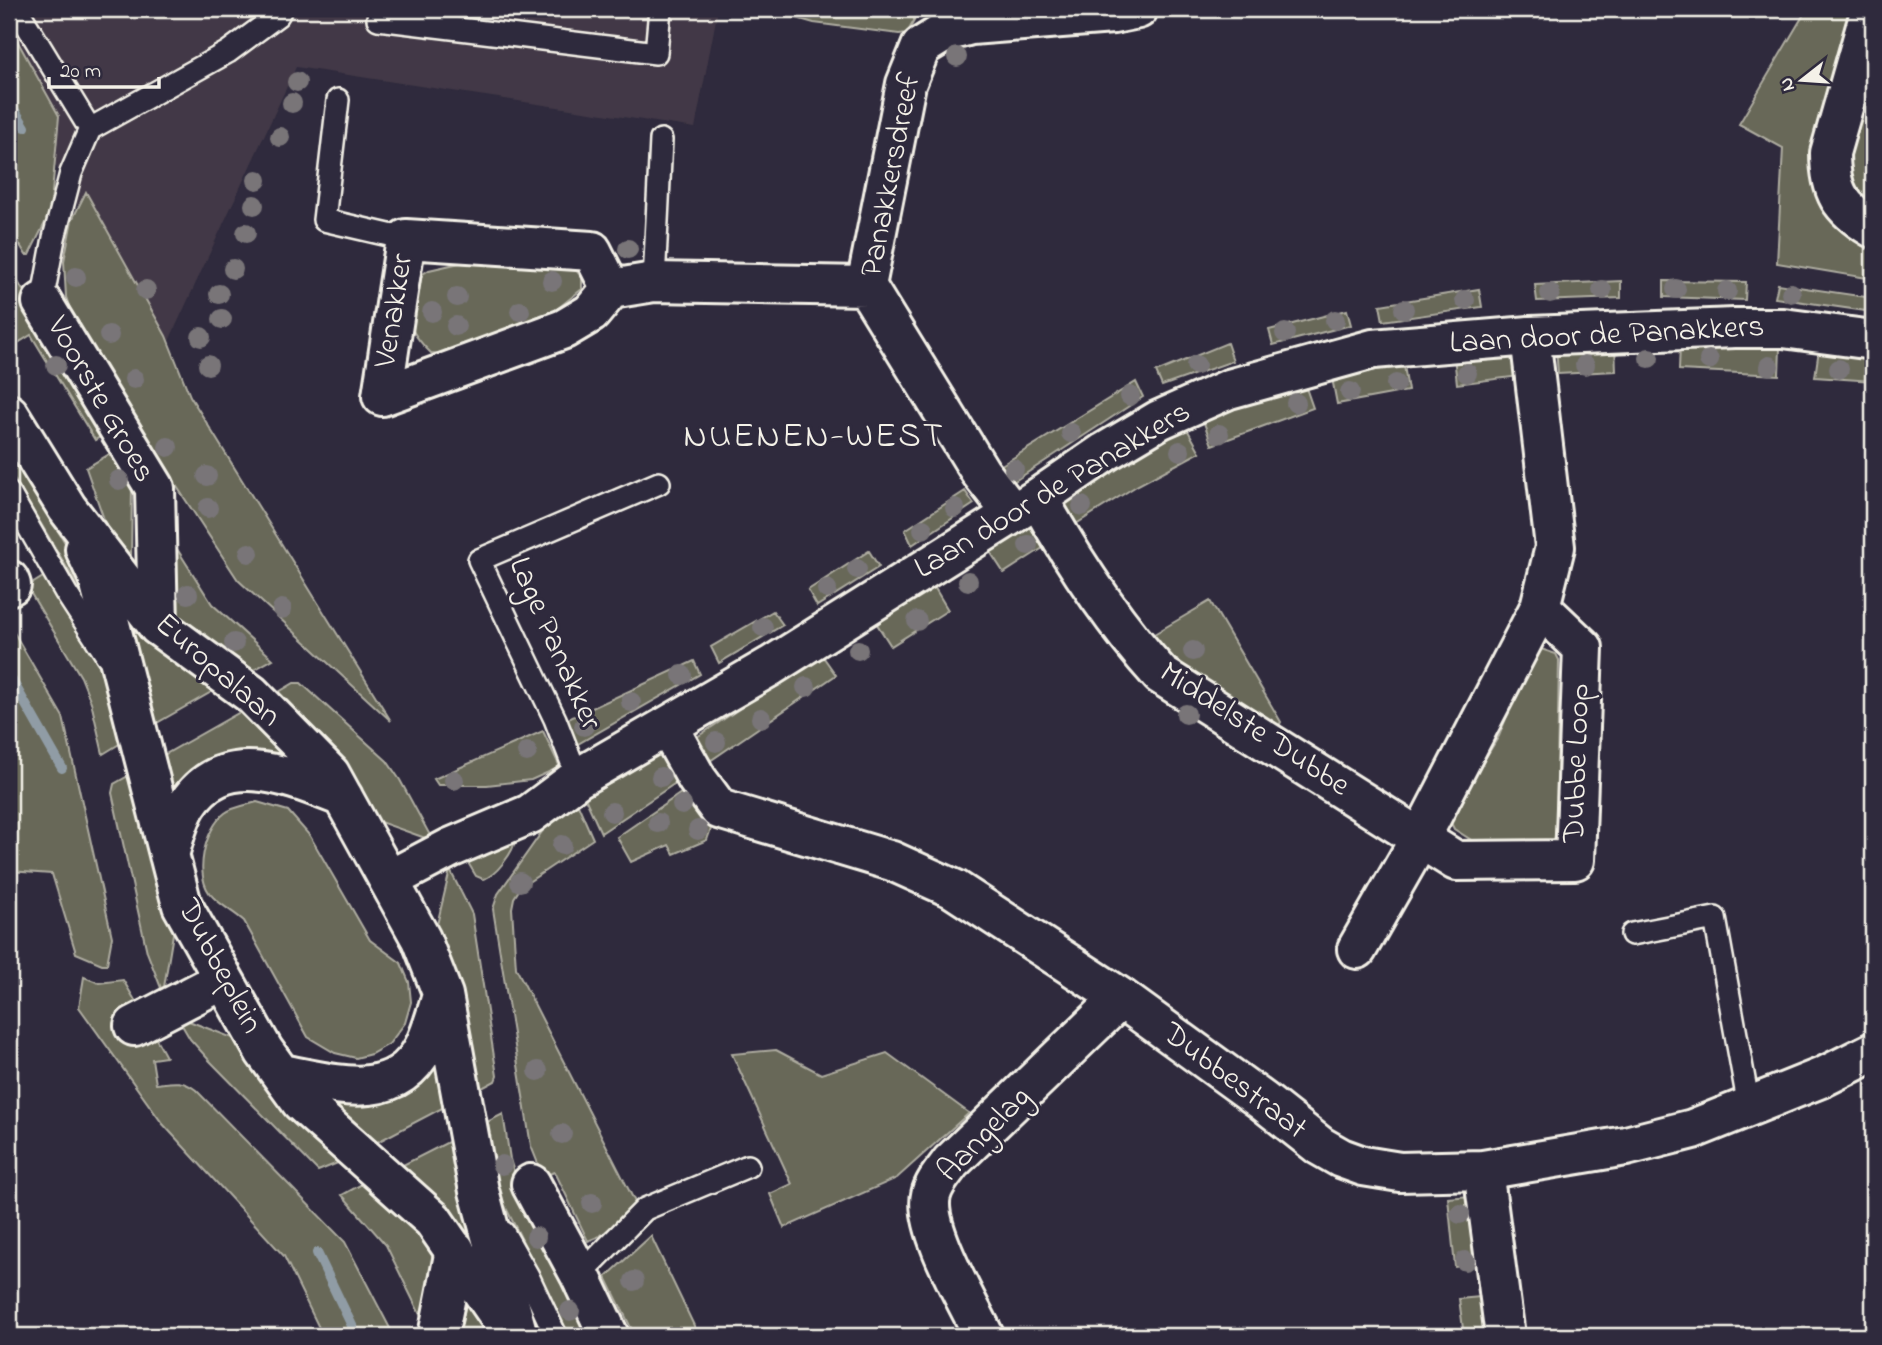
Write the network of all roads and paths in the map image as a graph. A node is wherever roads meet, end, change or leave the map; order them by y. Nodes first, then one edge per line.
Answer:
1 (17, 9) edge
2 (281, 9) edge
3 (379, 9) edge
4 (660, 9) edge
5 (1138, 9) edge
6 (1871, 9) edge
7 (970, 17) edge
8 (338, 100) dead end
9 (90, 129) junction
10 (661, 140) dead end
11 (1873, 228) edge
12 (406, 239) junction
13 (654, 282) junction
14 (866, 286) junction
15 (611, 289) junction
16 (42, 302) joint
17 (1530, 336) junction
18 (1873, 340) edge
19 (9, 414) edge
20 (659, 483) dead end
21 (9, 493) edge
22 (1025, 506) junction
23 (67, 508) junction
24 (1540, 607) junction
25 (159, 625) junction
26 (127, 688) junction
27 (667, 727) junction
28 (579, 778) junction
29 (343, 797) junction
30 (1421, 837) junction
31 (169, 855) junction
32 (389, 880) junction
33 (1632, 934) dead end
34 (1357, 949) dead end
35 (223, 980) junction
36 (443, 995) junction
37 (1121, 998) junction
38 (134, 1026) dead end
39 (1873, 1052) edge
40 (281, 1074) junction
41 (1749, 1107) junction
42 (748, 1167) dead end
43 (1483, 1170) junction
44 (531, 1184) dead end
45 (479, 1191) junction
46 (455, 1250) junction
47 (580, 1275) junction
48 (438, 1336) edge
49 (513, 1336) edge
50 (518, 1336) edge
51 (556, 1336) edge
52 (609, 1336) edge
53 (984, 1336) edge
54 (1506, 1336) edge

1 - 9 lane
2 - 9 lane
3 - 4 lane
5 - 7 street
6 - 11 street
7 - 14 street, Panakkersdreef
8 - 12 lane
9 - 16 lane
10 - 13 lane
12 - 15 street, Venakker
12 - 15 street, Venakker
13 - 14 street
13 - 15 street
14 - 22 street, Panakkersdreef
16 - 25 street, Voorste Groes
17 - 18 street, Laan door de Panakkers
17 - 22 street, Laan door de Panakkers
17 - 24 street
19 - 23 street, Europalaan
20 - 28 lane, Lage Panakker
21 - 26 lane, Europalaan
22 - 27 street, Laan door de Panakkers
22 - 30 street, Middelste Dubbe
23 - 25 street, Europalaan
23 - 26 street, Europalaan
24 - 30 street
24 - 30 street, Dubbe Loop
25 - 29 street, Europalaan
26 - 31 street, Europalaan
27 - 28 street, Laan door de Panakkers
27 - 37 street, Dubbestraat
28 - 32 street, Laan door de Panakkers
29 - 31 street
29 - 32 street
30 - 34 street
31 - 35 street, Dubbeplein
32 - 36 street
33 - 41 lane
35 - 38 street
35 - 40 street, Dubbeplein
36 - 40 street
36 - 45 street
37 - 43 street, Dubbestraat
37 - 53 street, Aangelag
39 - 41 street, Dubbestraat
40 - 46 street
41 - 43 street, Dubbestraat
42 - 47 lane
43 - 54 street
44 - 47 street
45 - 50 street
45 - 51 lane
46 - 48 street
46 - 49 street
47 - 52 street

